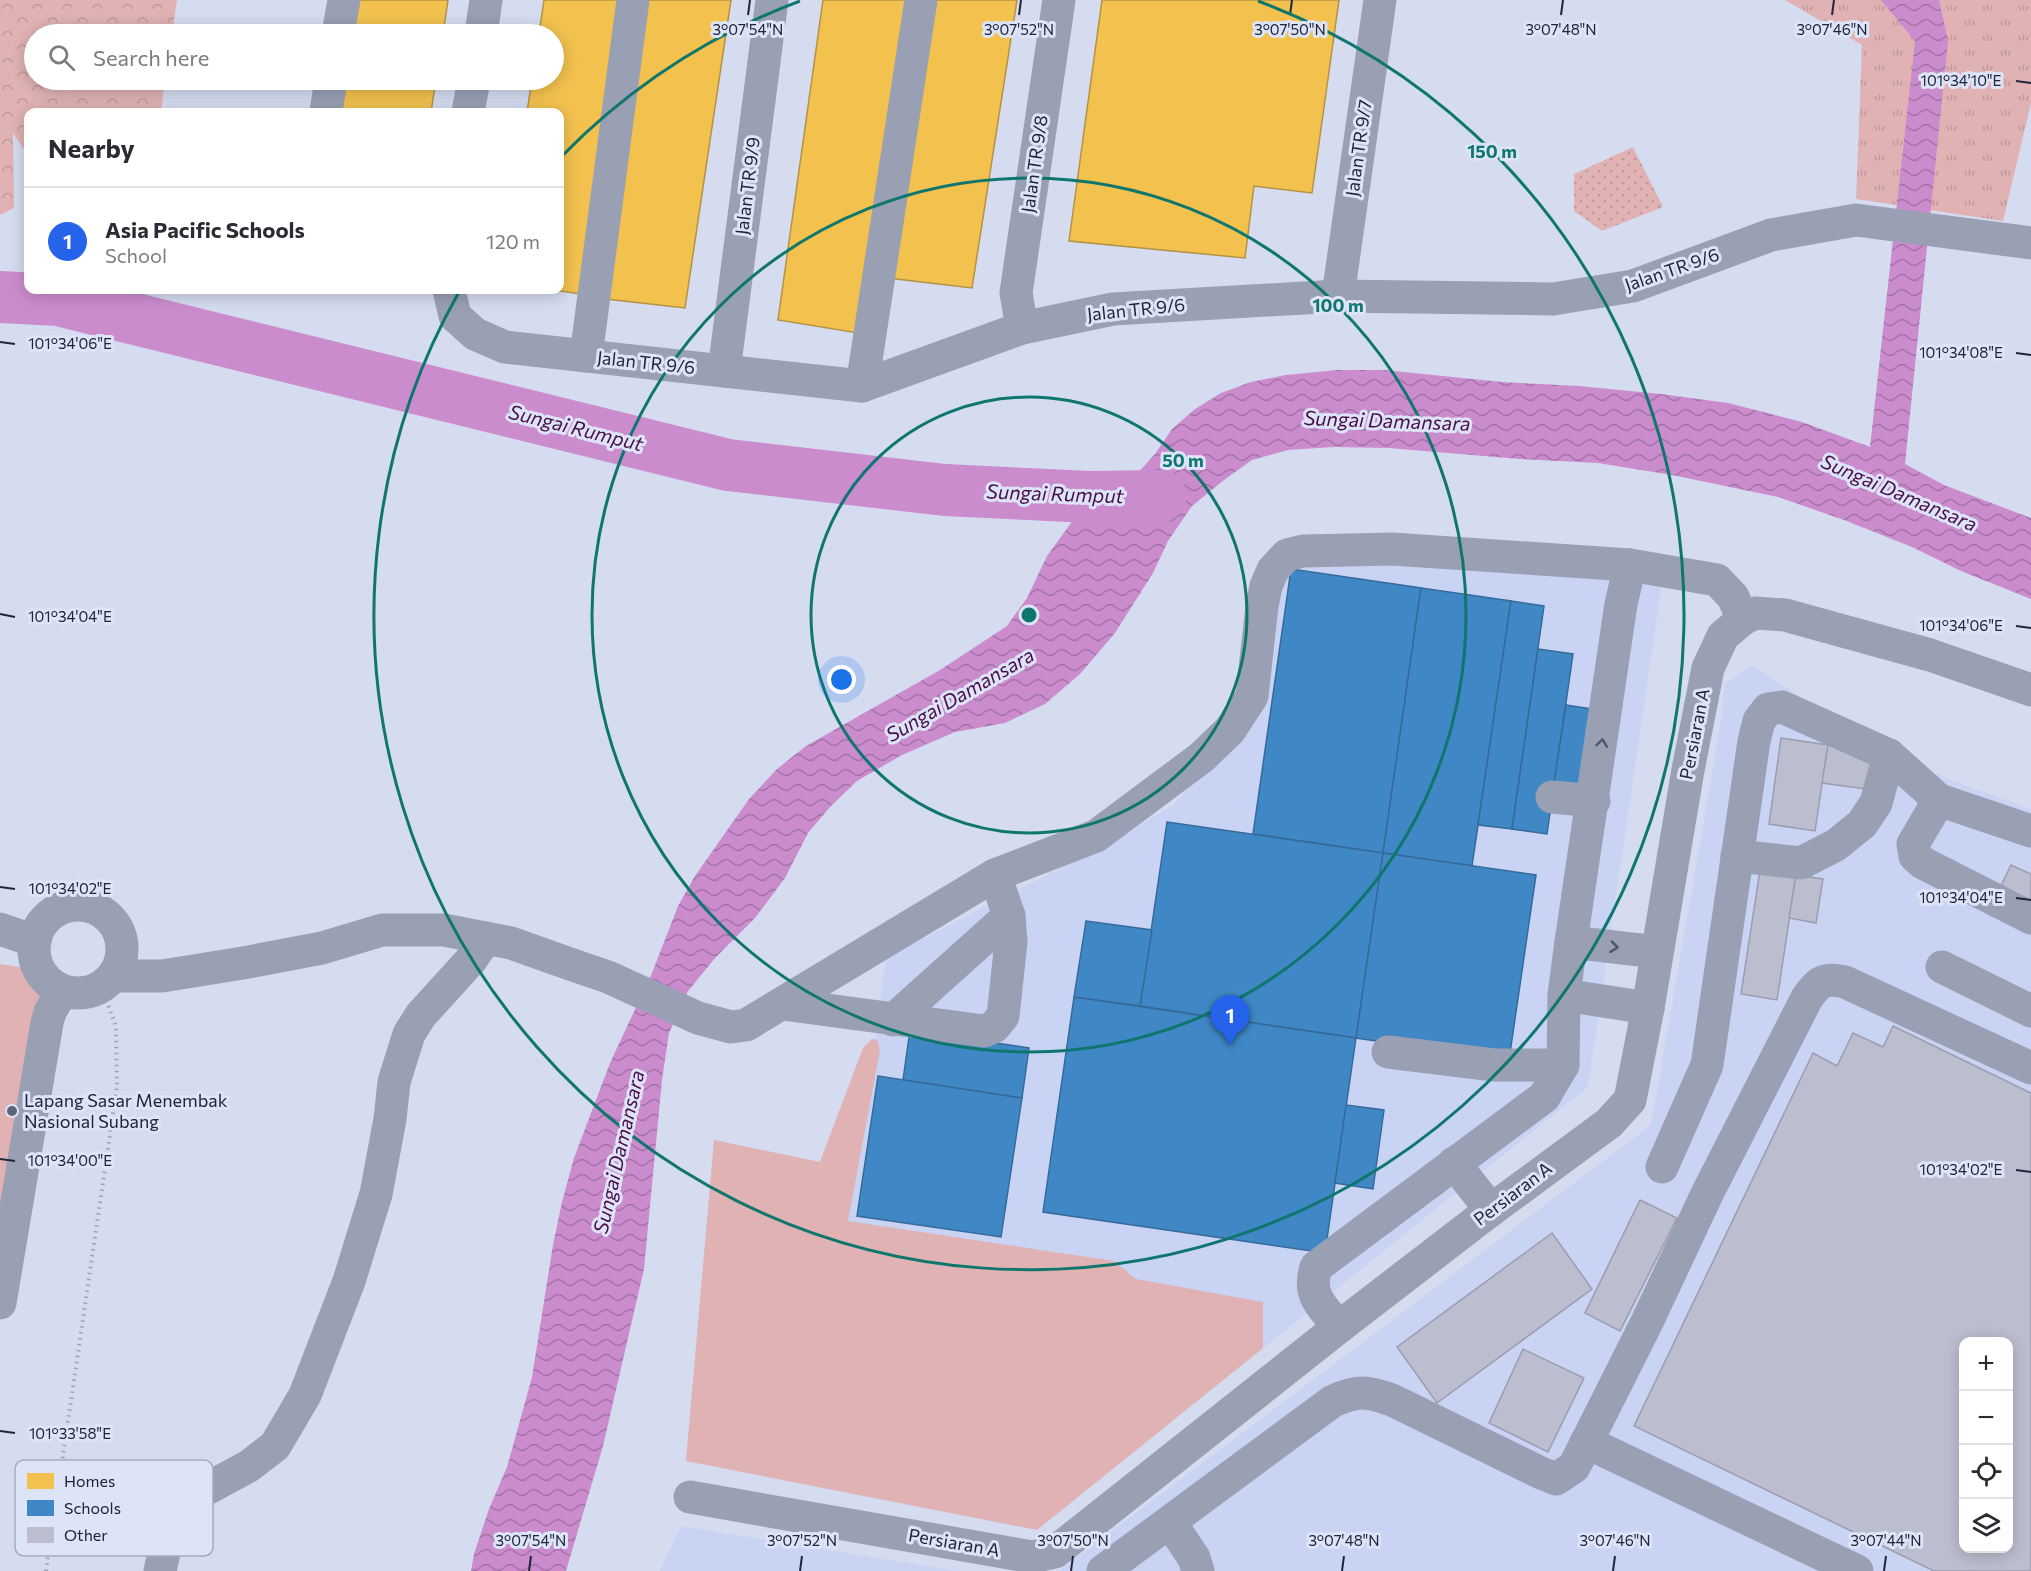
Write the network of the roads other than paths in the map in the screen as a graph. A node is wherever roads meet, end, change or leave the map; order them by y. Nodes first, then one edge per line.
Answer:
1 (344, 0) edge
2 (486, 0) edge
3 (633, 0) edge
4 (772, 0) edge
5 (921, 0) edge
6 (1059, 0) edge
7 (1380, 0) edge
8 (340, 24) edge
9 (482, 24) edge
10 (329, 90) edge
11 (472, 90) edge
12 (327, 108) edge
13 (469, 108) edge
14 (2031, 243) edge
15 (450, 294) edge
16 (1338, 296) junction
17 (1022, 328) junction
18 (586, 356) junction
19 (724, 371) junction
20 (862, 387) junction
21 (1630, 565) junction
22 (1743, 619) junction
23 (2031, 690) edge
24 (1889, 755) junction
25 (1552, 797) dead end
26 (1940, 800) junction
27 (1594, 801) junction
28 (2031, 831) edge
29 (1737, 856) junction
30 (995, 875) junction
31 (1009, 916) junction
32 (2031, 918) edge
33 (0, 928) edge
34 (486, 938) junction
35 (35, 941) junction
36 (1571, 942) junction
37 (1657, 952) junction
38 (1942, 967) dead end
39 (108, 981) junction
40 (62, 991) junction
41 (1564, 995) junction
42 (783, 1004) junction
43 (1648, 1008) junction
44 (2031, 1011) edge
45 (893, 1020) junction
46 (1388, 1052) dead end
47 (1563, 1065) junction
48 (2031, 1068) edge
49 (1455, 1163) junction
50 (1662, 1167) dead end
51 (1491, 1210) junction
52 (0, 1303) edge
53 (1339, 1328) junction
54 (1586, 1442) junction
55 (213, 1485) edge
56 (690, 1497) dead end
57 (1170, 1522) junction
58 (163, 1556) edge
59 (160, 1571) edge
60 (1103, 1571) edge
61 (1198, 1571) edge
62 (1857, 1571) edge

1 - 8 street
2 - 9 street
3 - 18 street
4 - 19 street, Jalan TR 9/9
5 - 20 street
6 - 17 street, Jalan TR 9/8
7 - 16 street, Jalan TR 9/7
10 - 12 street
11 - 13 street
14 - 16 street, Jalan TR 9/6
15 - 18 street, Jalan TR 9/6
16 - 17 street, Jalan TR 9/6
17 - 20 street, Jalan TR 9/6
18 - 19 street, Jalan TR 9/6
19 - 20 street, Jalan TR 9/6
21 - 22 street
27 -> 21 street
21 - 30 street
22 - 23 street
22 - 37 street, Persiaran A
24 - 26 street
24 - 29 street
24 - 29 street
25 - 27 street
26 - 28 street
26 - 32 street
27 - 36 street
29 - 50 street
30 - 31 street
30 - 42 street
31 - 45 street
31 - 45 street
33 - 35 street
34 - 39 street
34 - 42 street
34 - 55 street
35 - 39 street
35 - 40 street
36 -> 37 street
36 - 41 street
37 - 43 street, Persiaran A
38 - 44 street
39 - 40 street
40 - 52 street
41 - 43 street
41 - 47 street
42 - 45 street
43 - 51 street, Persiaran A
46 - 47 street
47 - 49 street
48 - 54 street
49 - 51 street
49 - 53 street
51 - 53 street, Persiaran A
53 - 56 street, Persiaran A
54 - 57 street
54 - 62 street
57 - 60 street
57 - 61 street
58 - 59 street

